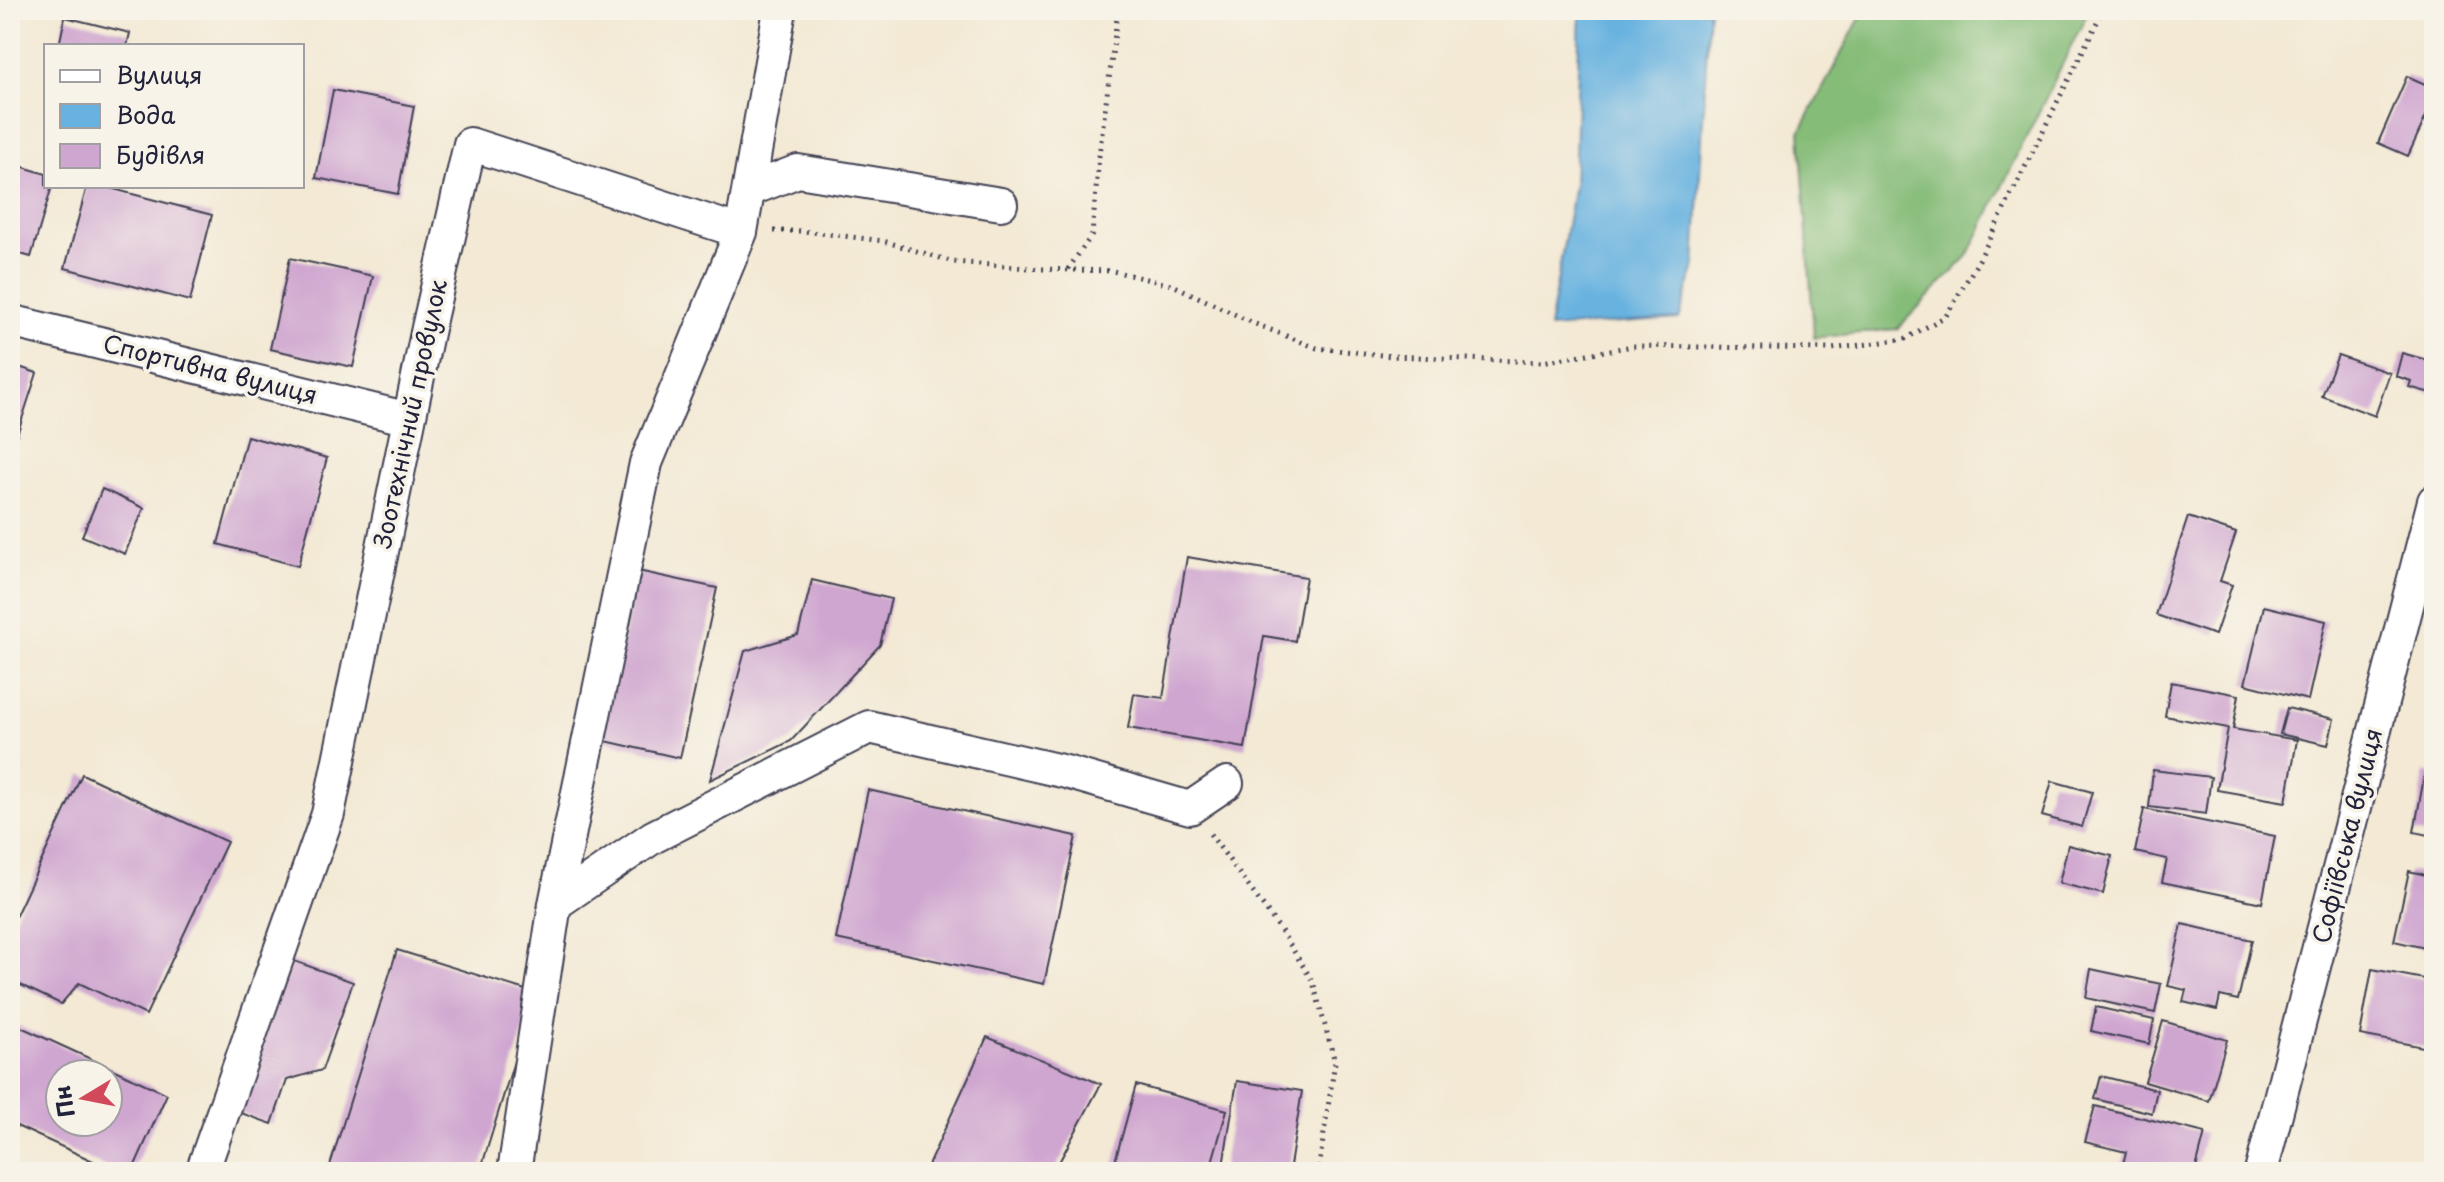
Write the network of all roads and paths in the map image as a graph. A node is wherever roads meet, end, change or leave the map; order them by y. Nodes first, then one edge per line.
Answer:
1 (780, 10) edge
2 (1118, 10) edge
3 (2103, 10) edge
4 (749, 190) junction
5 (1001, 204) dead end
6 (741, 232) junction
7 (1067, 270) junction
8 (10, 321) edge
9 (409, 419) junction
10 (2434, 501) edge
11 (1227, 783) dead end
12 (1190, 808) junction
13 (555, 904) junction
14 (202, 1172) edge
15 (514, 1172) edge
16 (1318, 1172) edge
17 (2261, 1172) edge

1 - 4 street
2 - 7 path
3 - 7 path
4 - 5 street
4 - 6 street
6 - 7 path
6 - 9 street, Зоотехнічний провулок
6 - 13 street
8 - 9 street, Спортивна вулиця
9 - 14 street, Зоотехнічний провулок
10 - 17 street, Софіївська вулиця
11 - 12 street
12 - 13 street
12 - 16 path
13 - 15 street

